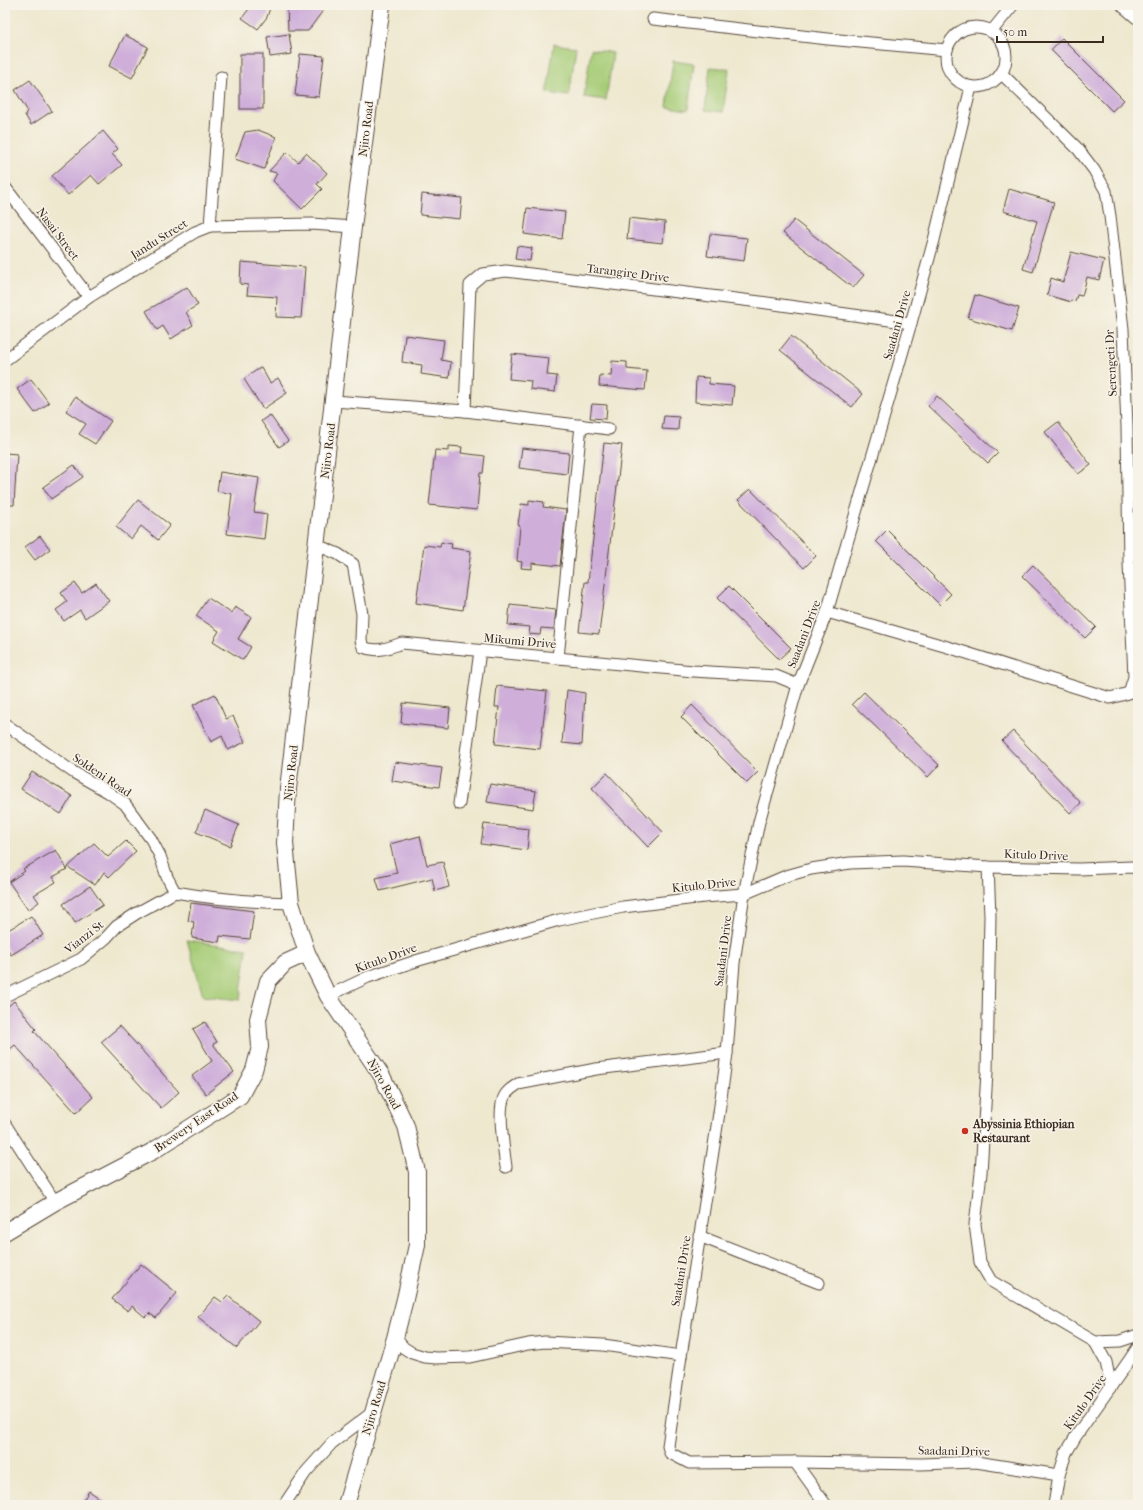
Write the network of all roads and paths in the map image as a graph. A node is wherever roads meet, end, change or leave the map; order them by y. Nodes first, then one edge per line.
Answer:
1 (382, 5) edge
2 (1013, 5) edge
3 (1125, 5) edge
4 (1138, 16) edge
5 (653, 19) dead end
6 (990, 32) junction
7 (947, 50) junction
8 (1001, 73) junction
9 (221, 77) dead end
10 (971, 87) junction
11 (5, 187) edge
12 (210, 226) junction
13 (353, 227) junction
14 (90, 297) junction
15 (911, 323) junction
16 (5, 360) edge
17 (334, 401) junction
18 (465, 411) junction
19 (581, 425) junction
20 (609, 429) dead end
21 (317, 545) junction
22 (827, 612) junction
23 (480, 651) junction
24 (558, 658) junction
25 (798, 685) junction
26 (5, 724) edge
27 (459, 804) dead end
28 (988, 866) junction
29 (1138, 869) edge
30 (176, 892) junction
31 (744, 894) junction
32 (291, 903) junction
33 (307, 953) junction
34 (5, 996) edge
35 (328, 996) junction
36 (727, 1053) junction
37 (5, 1124) edge
38 (506, 1167) dead end
39 (55, 1202) junction
40 (5, 1232) edge
41 (699, 1236) junction
42 (819, 1283) dead end
43 (1138, 1335) edge
44 (395, 1338) junction
45 (1095, 1342) junction
46 (1138, 1347) edge
47 (681, 1356) junction
48 (1111, 1387) junction
49 (373, 1412) junction
50 (795, 1462) junction
51 (1059, 1475) junction
52 (284, 1505) edge
53 (346, 1505) edge
54 (826, 1505) edge
55 (1054, 1505) edge

1 - 13 street, Njiro Road
2 - 6 street
3 - 4 street
5 - 7 street
6 - 7 street
6 - 8 street
7 - 10 street
8 - 10 street
8 - 22 street, Serengeti Dr
9 - 12 street
10 - 15 street, Saadani Drive
11 - 14 street, Nasai Street
12 - 13 street, Jandu Street
12 - 14 street, Jandu Street
13 - 17 street, Njiro Road
14 - 16 street, Jandu Street
15 - 18 street, Tarangire Drive
15 - 22 street, Saadani Drive
17 - 18 street
17 - 21 street, Njiro Road
18 - 19 street
19 - 20 street
19 - 24 street
21 - 23 street, Mikumi Drive
21 - 32 street, Njiro Road
22 - 25 street, Saadani Drive
23 - 24 street, Mikumi Drive
23 - 27 street
24 - 25 street, Mikumi Drive
25 - 31 street, Saadani Drive
26 - 30 street, Soldeni Road
28 - 29 street, Kitulo Drive
28 - 31 street, Kitulo Drive
28 - 45 street
30 - 32 street
30 - 34 street, Vianzi St
31 - 35 street, Kitulo Drive
31 - 36 street, Saadani Drive
32 - 33 street, Njiro Road
33 - 35 street, Njiro Road
33 - 39 street, Brewery East Road
35 - 44 street, Njiro Road
36 - 38 street
36 - 41 street, Saadani Drive
37 - 39 street
39 - 40 street, Brewery East Road
41 - 42 street
41 - 47 street, Saadani Drive
43 - 45 street
44 - 47 street
44 - 49 street, Njiro Road
45 - 48 street
46 - 48 street, Kitulo Drive
47 - 50 street, Saadani Drive
48 - 51 street, Kitulo Drive
49 - 52 street
49 - 53 street, Njiro Road
50 - 51 street, Saadani Drive
50 - 54 street
51 - 55 street, Kitulo Drive

